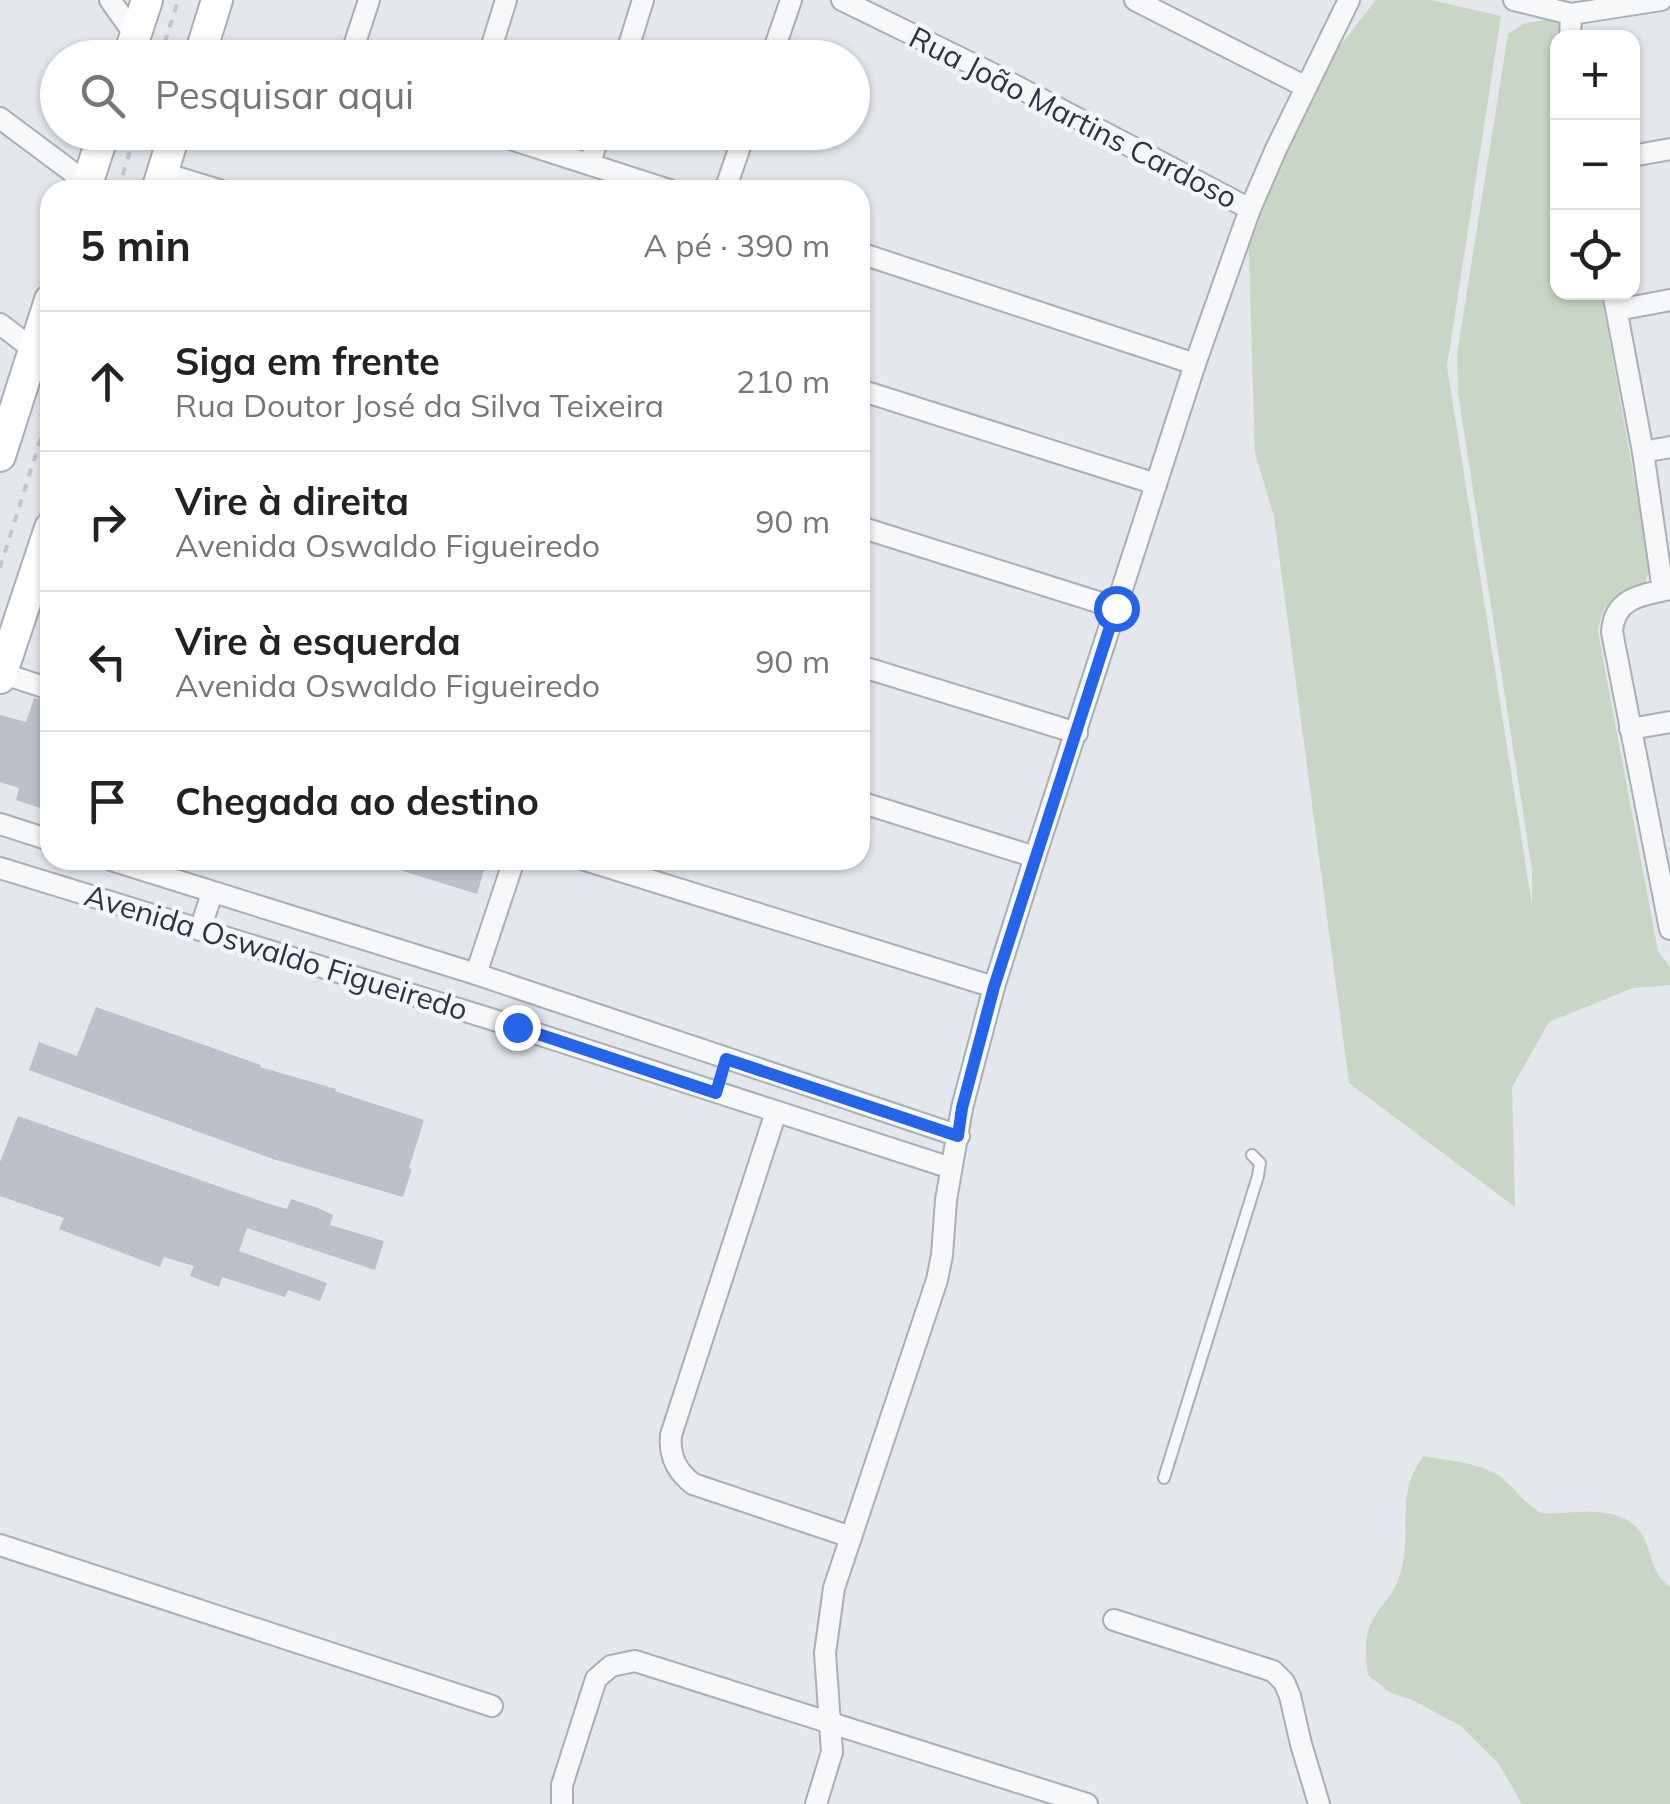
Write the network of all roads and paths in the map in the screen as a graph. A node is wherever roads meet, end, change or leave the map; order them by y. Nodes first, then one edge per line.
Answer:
1 (110, 0) edge
2 (147, 0) edge
3 (178, 0) edge
4 (218, 0) edge
5 (368, 0) edge
6 (506, 0) edge
7 (644, 0) edge
8 (791, 0) edge
9 (842, 0) edge
10 (1136, 0) edge
11 (1349, 0) edge
12 (1514, 0) edge
13 (1661, 0) edge
14 (1571, 14) junction
15 (1570, 30) edge
16 (129, 40) edge
17 (134, 40) edge
18 (166, 40) edge
19 (210, 40) edge
20 (356, 40) edge
21 (494, 40) edge
22 (631, 40) edge
23 (777, 40) edge
24 (1306, 87) junction
25 (0, 118) edge
26 (98, 150) edge
27 (130, 150) edge
28 (170, 150) edge
29 (545, 150) edge
30 (594, 150) edge
31 (739, 150) edge
32 (1670, 150) edge
33 (1640, 155) edge
34 (590, 164) junction
35 (77, 180) edge
36 (88, 180) edge
37 (121, 180) edge
38 (160, 180) edge
39 (639, 180) edge
40 (728, 180) edge
41 (1250, 209) junction
42 (870, 256) edge
43 (1670, 300) edge
44 (1615, 301) edge
45 (0, 324) edge
46 (40, 331) edge
47 (34, 350) junction
48 (1195, 364) junction
49 (870, 393) edge
50 (40, 441) edge
51 (1670, 447) edge
52 (1643, 452) junction
53 (0, 456) edge
54 (1156, 484) junction
55 (870, 530) edge
56 (40, 563) edge
57 (0, 568) edge
58 (1667, 590) edge
59 (1116, 608) junction
60 (870, 669) edge
61 (1, 676) edge
62 (40, 686) edge
63 (1670, 722) edge
64 (1630, 729) junction
65 (1077, 733) junction
66 (870, 805) edge
67 (0, 824) edge
68 (40, 837) edge
69 (1035, 857) junction
70 (1663, 859) edge
71 (0, 868) edge
72 (142, 870) edge
73 (511, 870) edge
74 (617, 870) edge
75 (212, 893) junction
76 (1670, 929) edge
77 (200, 930) junction
78 (476, 974) junction
79 (994, 987) junction
80 (528, 992) junction
81 (517, 1027) junction
82 (726, 1059) junction
83 (716, 1093) junction
84 (776, 1112) junction
85 (958, 1136) junction
86 (1252, 1154) dead end
87 (951, 1168) junction
88 (1164, 1478) dead end
89 (851, 1537) junction
90 (0, 1545) edge
91 (1114, 1620) dead end
92 (492, 1706) dead end
93 (831, 1722) junction
94 (562, 1804) edge
95 (816, 1804) edge
96 (1086, 1804) edge
97 (1318, 1804) edge

1 - 16 street
2 - 17 main road
3 - 18 path
4 - 19 main road
5 - 20 street
6 - 21 street
7 - 22 street
8 - 23 street
9 - 41 street, Rua João Martins Cardoso
10 - 24 street
11 - 24 street
12 - 14 street
13 - 14 street
14 - 15 street
24 - 41 street
25 - 35 street
26 - 36 main road
27 - 37 path
28 - 38 main road
29 - 34 street
30 - 34 street
31 - 40 street
32 - 33 street
34 - 39 street
41 - 48 street
42 - 48 street
43 - 44 street
44 - 52 street
45 - 47 street
46 - 47 main road
47 - 53 main road
48 - 54 street
49 - 54 street
50 - 57 path
51 - 52 street
52 - 58 street
54 - 59 street
55 - 59 street
56 - 61 main road
58 - 64 street
59 - 65 street
60 - 65 street
61 - 62 street
63 - 64 street
64 - 70 street
65 - 69 street
66 - 69 street
67 - 68 street
69 - 79 street
70 - 76 street
71 - 77 street, Avenida Oswaldo Figueiredo
72 - 75 street, Avenida Oswaldo Figueiredo
73 - 78 street
74 - 79 street
75 - 77 street
75 - 78 street, Avenida Oswaldo Figueiredo
77 - 81 street, Avenida Oswaldo Figueiredo
78 - 80 street, Avenida Oswaldo Figueiredo
79 - 85 street
80 - 81 street
80 - 82 street, Avenida Oswaldo Figueiredo
81 - 83 street, Avenida Oswaldo Figueiredo
82 - 83 street
82 - 85 street, Avenida Oswaldo Figueiredo
83 - 84 street, Avenida Oswaldo Figueiredo
84 - 87 street, Avenida Oswaldo Figueiredo
84 - 89 street
85 - 87 street
86 - 88 lane
87 - 89 street
89 - 93 street
90 - 92 street
91 - 97 street
93 - 94 street
93 - 95 street
93 - 96 street

